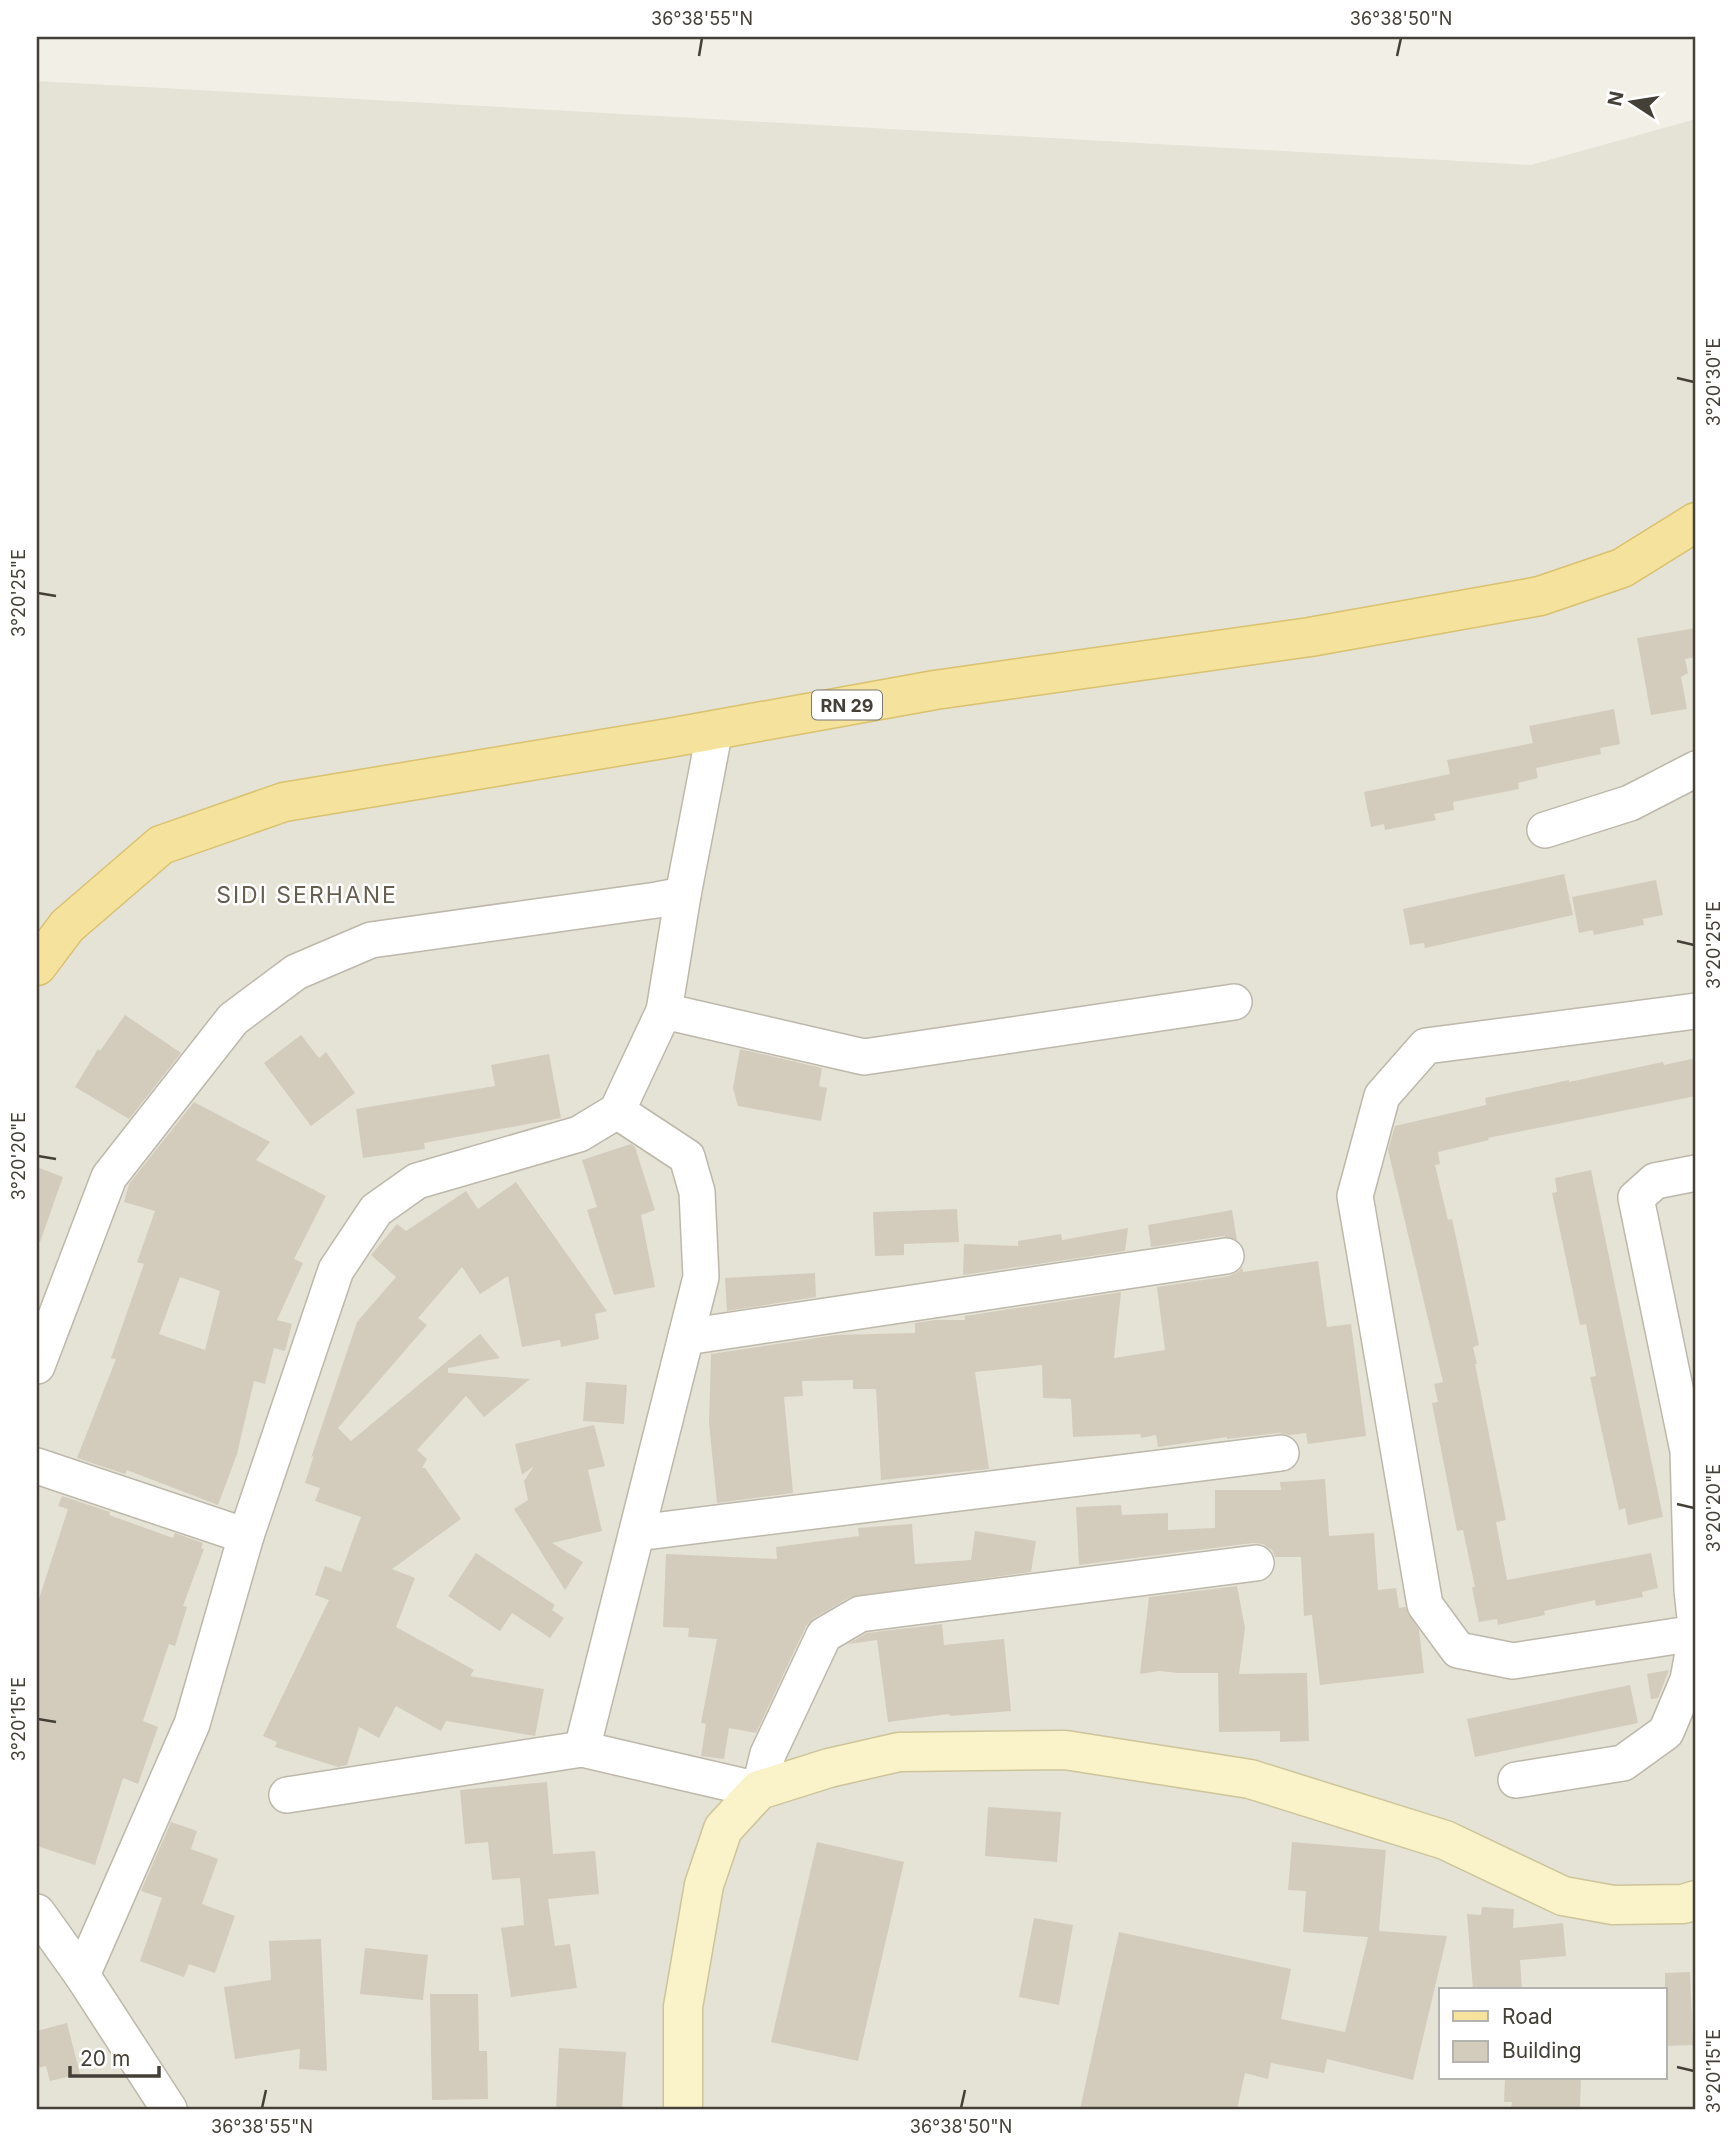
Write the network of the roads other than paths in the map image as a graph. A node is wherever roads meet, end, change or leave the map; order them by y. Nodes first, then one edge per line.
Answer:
1 (1696, 522) edge
2 (715, 729) junction
3 (1696, 769) edge
4 (1545, 830) dead end
5 (683, 895) junction
6 (37, 966) edge
7 (1234, 1002) dead end
8 (664, 1010) junction
9 (1696, 1011) edge
10 (617, 1111) junction
11 (1696, 1173) edge
12 (1226, 1256) dead end
13 (686, 1336) junction
14 (37, 1366) edge
15 (1281, 1453) dead end
16 (37, 1466) edge
17 (637, 1533) junction
18 (246, 1536) junction
19 (1256, 1563) dead end
20 (1696, 1627) edge
21 (1696, 1634) edge
22 (582, 1749) junction
23 (1516, 1780) dead end
24 (760, 1790) junction
25 (287, 1795) dead end
26 (1696, 1900) edge
27 (37, 1912) edge
28 (82, 1975) junction
29 (169, 2109) edge
30 (683, 2109) edge

1 - 2 main road, RN 29
2 - 5 street
2 - 6 main road, RN 29
3 - 4 street
5 - 8 street
5 - 14 street
7 - 8 street
8 - 10 street
9 - 21 street
10 - 13 street
10 - 18 street
11 - 20 street
12 - 13 street
13 - 17 street
15 - 17 street
16 - 18 street
17 - 22 street
18 - 28 street
19 - 24 street
21 - 23 street
22 - 24 street
22 - 25 street
24 - 26 main road
24 - 30 main road
27 - 28 street
28 - 29 street

